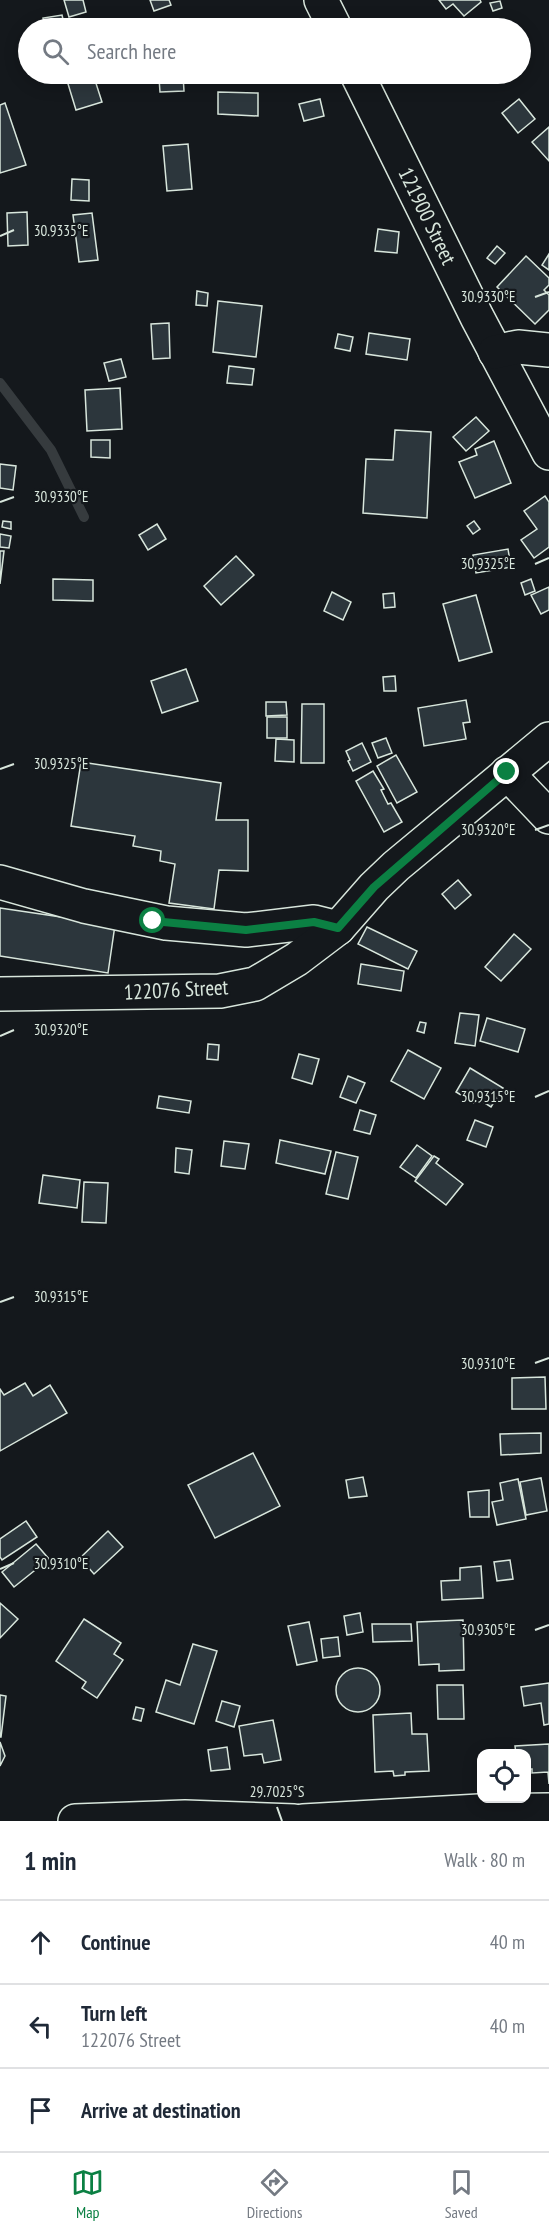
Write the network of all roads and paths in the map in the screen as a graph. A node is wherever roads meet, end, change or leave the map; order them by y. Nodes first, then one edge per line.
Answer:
1 (321, 0) edge
2 (330, 18) edge
3 (362, 84) edge
4 (549, 350) edge
5 (495, 352) junction
6 (549, 453) edge
7 (549, 739) edge
8 (507, 772) junction
9 (549, 817) edge
10 (0, 882) edge
11 (338, 928) junction
12 (0, 994) edge
13 (549, 1810) edge
14 (75, 1821) edge
15 (294, 1821) edge
16 (303, 1821) edge

1 - 2 street
3 - 5 street, 121900 Street
4 - 5 street
5 - 6 street, 121900 Street
7 - 8 street, 122076 Street
8 - 9 street
8 - 11 street, 122076 Street
10 - 11 street
11 - 12 street, 122076 Street
13 - 16 street
14 - 15 street

